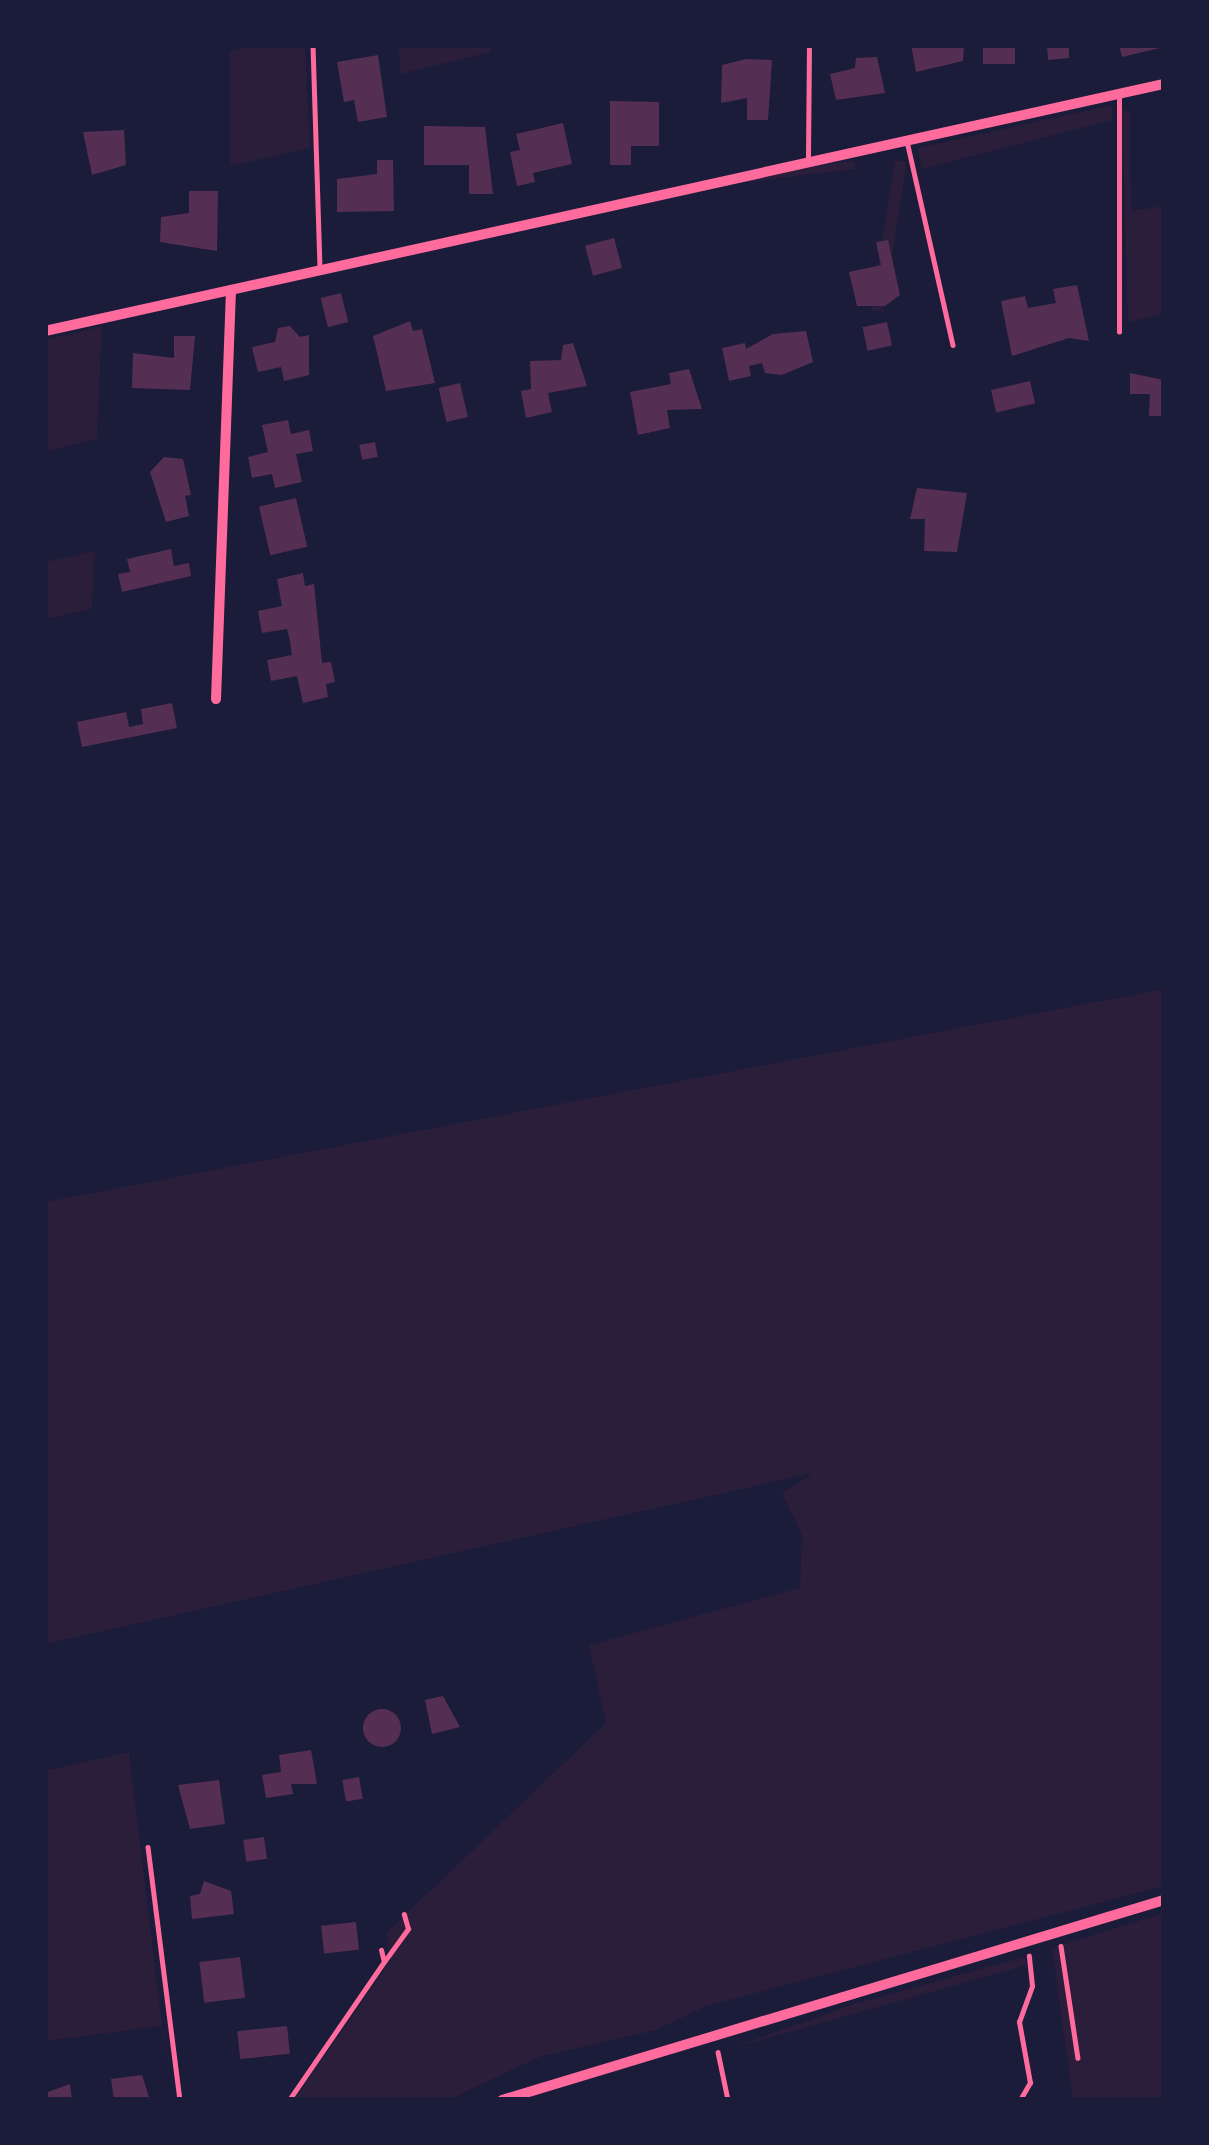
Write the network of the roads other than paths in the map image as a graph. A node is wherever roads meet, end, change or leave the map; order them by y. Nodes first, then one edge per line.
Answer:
1 (313, 45) edge
2 (808, 45) edge
3 (1164, 84) edge
4 (1119, 94) junction
5 (907, 141) junction
6 (808, 163) junction
7 (320, 270) junction
8 (231, 290) junction
9 (45, 331) edge
10 (1119, 332) dead end
11 (953, 345) dead end
12 (216, 699) dead end
13 (148, 1847) dead end
14 (1164, 1900) edge
15 (180, 2100) edge
16 (502, 2100) edge

1 - 7 lane
2 - 6 lane
3 - 4 street
4 - 5 street
4 - 10 lane
5 - 6 street
5 - 11 lane
6 - 7 street
7 - 8 street
8 - 9 street
8 - 12 street
13 - 15 lane
14 - 16 street

